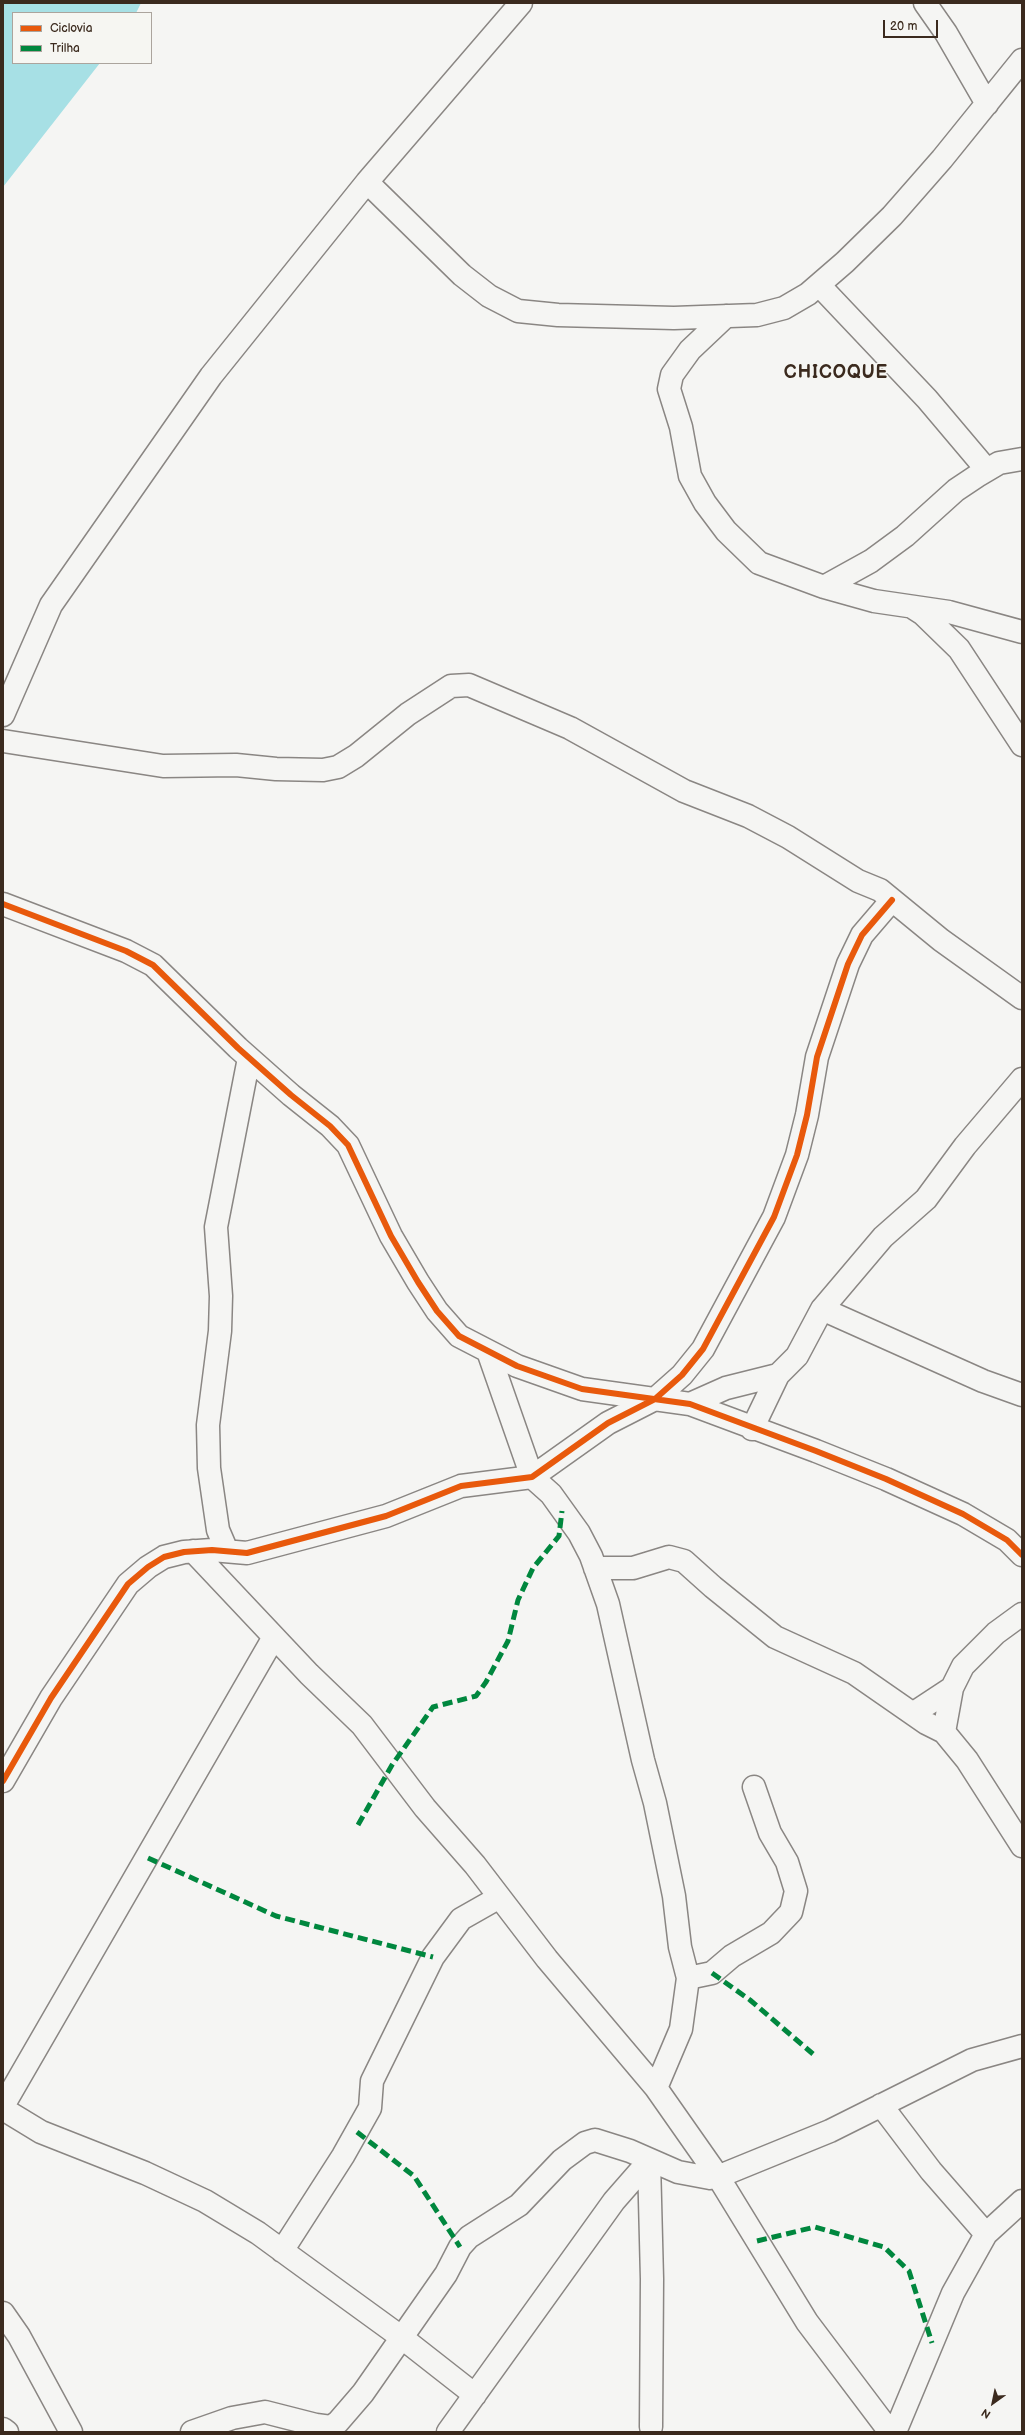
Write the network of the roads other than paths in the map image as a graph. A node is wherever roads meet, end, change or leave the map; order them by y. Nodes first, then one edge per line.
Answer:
1 (521, 3) edge
2 (925, 3) edge
3 (1022, 60) edge
4 (987, 104) junction
5 (367, 182) junction
6 (819, 285) junction
7 (726, 316) junction
8 (1021, 454) edge
9 (987, 470) junction
10 (824, 587) junction
11 (912, 606) junction
12 (1022, 632) edge
13 (3, 715) edge
14 (3, 741) edge
15 (1022, 745) edge
16 (892, 900) junction
17 (3, 904) edge
18 (1022, 998) edge
19 (249, 1058) junction
20 (1022, 1079) edge
21 (822, 1309) junction
22 (489, 1354) junction
23 (778, 1375) junction
24 (1022, 1395) edge
25 (655, 1399) junction
26 (690, 1404) junction
27 (752, 1429) junction
28 (532, 1477) junction
29 (193, 1551) junction
30 (227, 1551) junction
31 (1022, 1555) edge
32 (595, 1568) junction
33 (1022, 1614) edge
34 (274, 1637) junction
35 (952, 1688) junction
36 (914, 1713) junction
37 (944, 1732) junction
38 (3, 1781) edge
39 (754, 1787) dead end
40 (1022, 1846) edge
41 (498, 1898) junction
42 (688, 1978) junction
43 (1022, 2046) edge
44 (656, 2088) junction
45 (881, 2105) junction
46 (3, 2108) edge
47 (650, 2161) junction
48 (717, 2175) junction
49 (1022, 2201) edge
50 (986, 2234) junction
51 (282, 2250) junction
52 (3, 2313) edge
53 (401, 2337) junction
54 (475, 2396) junction
55 (651, 2427) dead end
56 (3, 2429) edge
57 (7, 2432) edge
58 (71, 2432) edge
59 (192, 2432) edge
60 (448, 2432) edge
61 (890, 2432) edge
62 (895, 2432) edge

1 - 5 street
2 - 4 street
3 - 4 street
4 - 6 street
5 - 7 street
5 - 13 street
6 - 7 street
6 - 9 street
7 - 10 street
8 - 9 street
9 - 10 street
10 - 11 street
11 - 12 street
11 - 15 street
14 - 16 street
16 - 18 street
16 - 25 street
17 - 19 street
19 - 22 street
19 - 30 street
20 - 21 street
21 - 23 street
21 - 24 street
22 - 25 street
22 - 28 street
23 - 26 street
23 - 27 street
25 - 26 street
25 - 28 street
26 - 27 street
27 - 31 street
28 - 30 street
28 - 32 street
29 - 30 street
29 - 34 street
29 - 38 street
32 - 36 street
32 - 42 street
33 - 35 street
34 - 41 street
34 - 46 street
35 - 36 street
35 - 37 street
36 - 37 street
37 - 40 street
39 - 42 street
41 - 44 street
41 - 51 street
42 - 44 street
43 - 45 street
44 - 48 street
45 - 48 street
45 - 50 street
46 - 51 street
47 - 48 street
47 - 53 street
47 - 54 street
47 - 55 street
48 - 61 street
49 - 50 street
50 - 62 street
51 - 53 street
52 - 58 street
53 - 54 street
53 - 59 street
54 - 60 street
56 - 57 street

